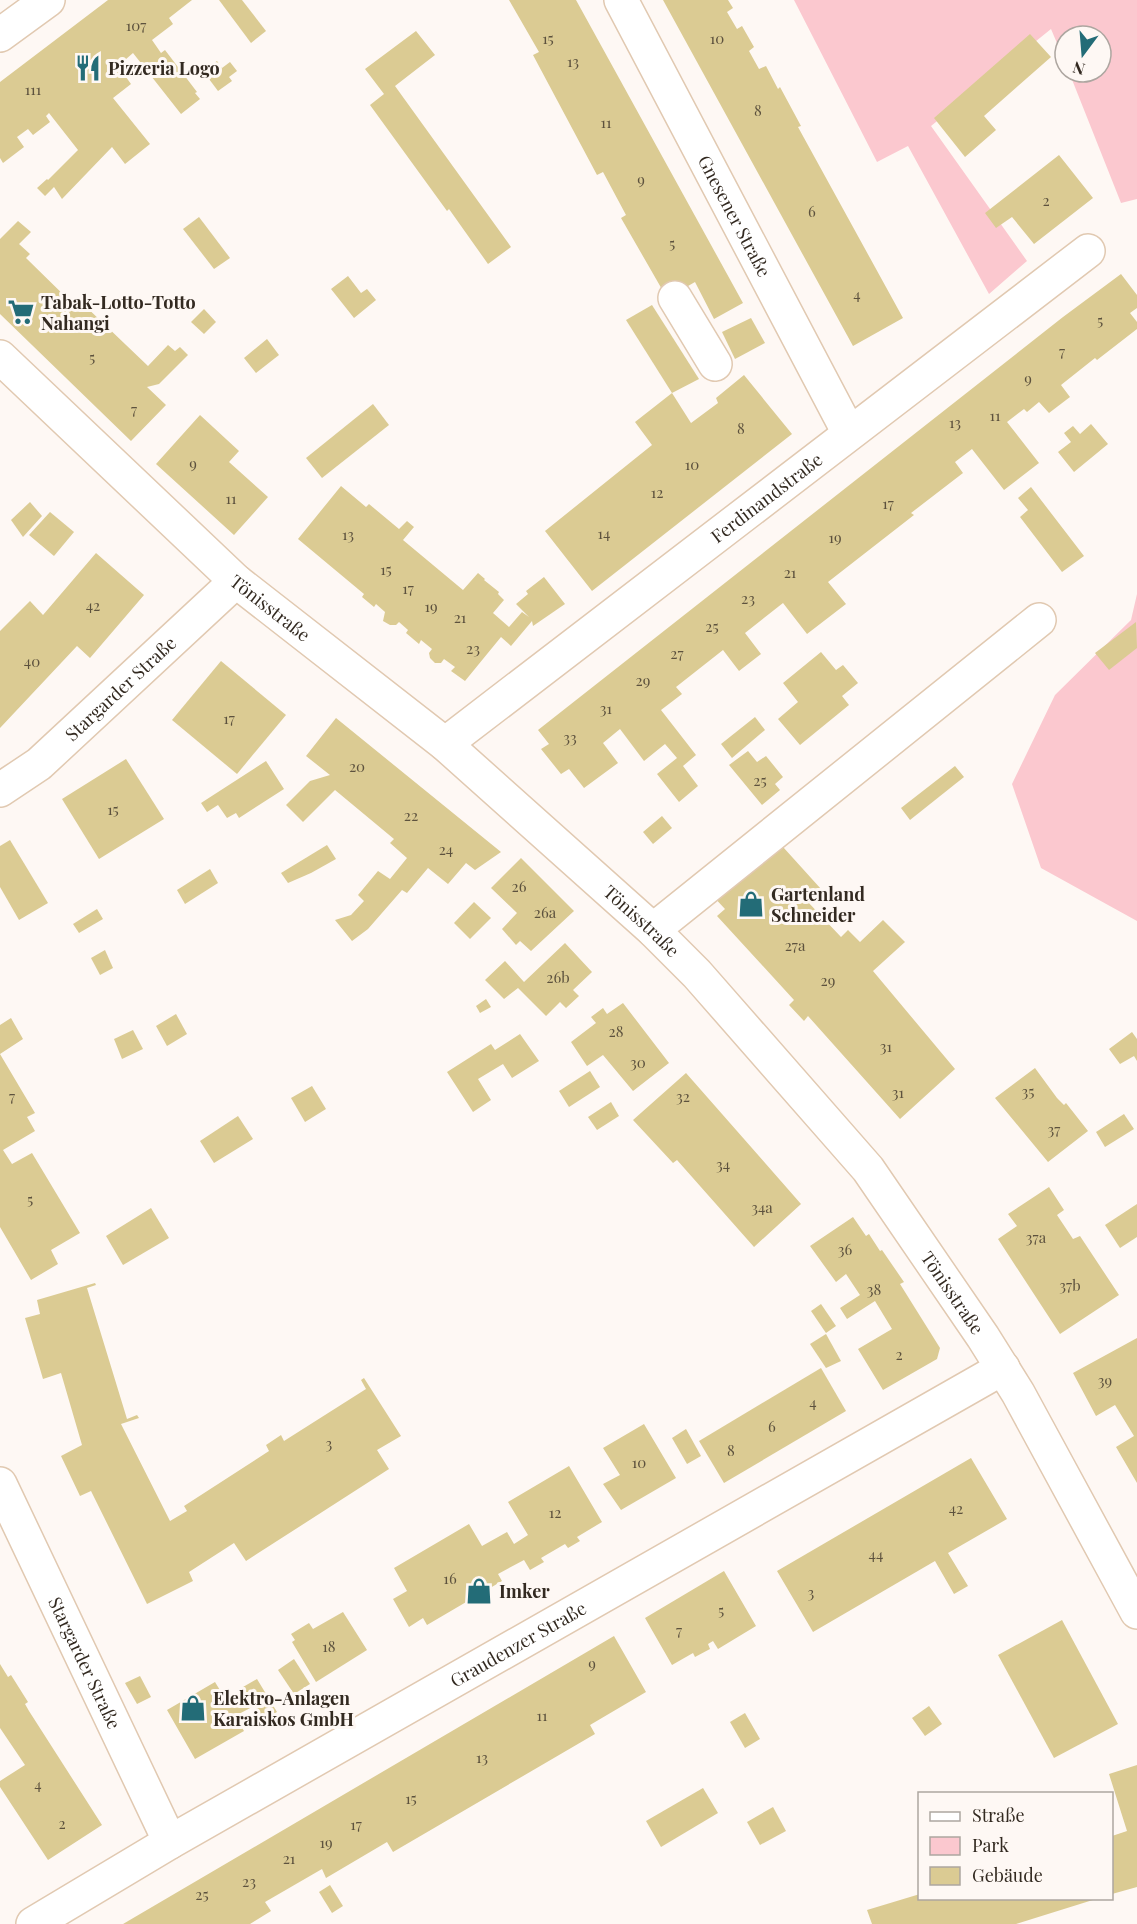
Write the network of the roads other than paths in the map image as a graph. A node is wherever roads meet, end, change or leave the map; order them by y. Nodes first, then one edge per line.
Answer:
1 (48, 0) edge
2 (621, 0) edge
3 (0, 35) edge
4 (1088, 251) dead end
5 (675, 298) dead end
6 (0, 357) edge
7 (716, 364) dead end
8 (849, 433) junction
9 (236, 581) junction
10 (1039, 620) dead end
11 (445, 744) junction
12 (0, 790) edge
13 (653, 930) junction
14 (1003, 1368) junction
15 (0, 1484) edge
16 (1137, 1612) edge
17 (170, 1842) junction
18 (33, 1924) edge

1 - 3 street
2 - 8 street, Gnesener Straße
4 - 8 street, Ferdinandstraße
5 - 7 street
6 - 9 street, Tönisstraße
8 - 11 street, Ferdinandstraße
9 - 11 street, Tönisstraße
9 - 12 street, Stargarder Straße
10 - 13 street
11 - 13 street, Tönisstraße
13 - 14 street, Tönisstraße
14 - 16 street, Tönisstraße
14 - 17 street, Graudenzer Straße
15 - 17 street, Stargarder Straße
17 - 18 street, Graudenzer Straße

